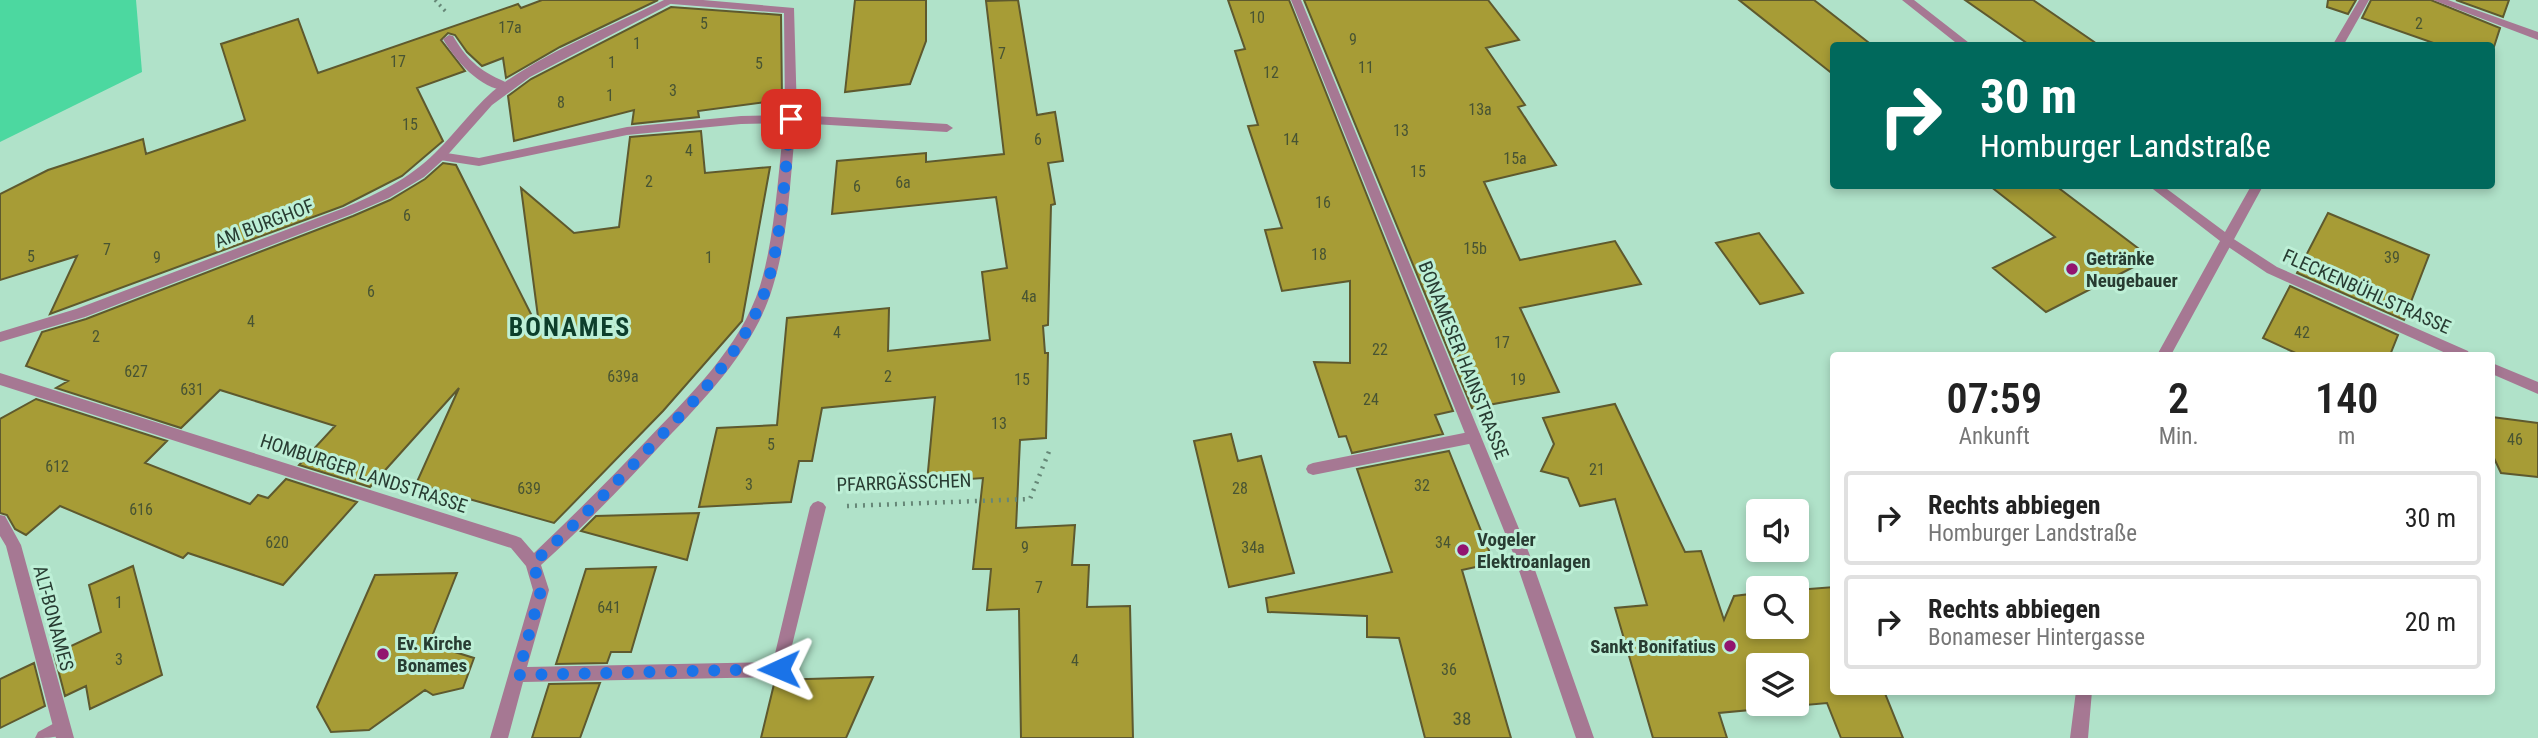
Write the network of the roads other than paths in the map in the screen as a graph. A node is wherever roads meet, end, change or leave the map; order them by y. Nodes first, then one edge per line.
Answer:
1 (672, 0) edge
2 (1296, 0) edge
3 (1907, 0) edge
4 (2364, 0) edge
5 (2438, 0) edge
6 (2538, 36) edge
7 (449, 39) dead end
8 (1963, 42) edge
9 (2339, 42) edge
10 (506, 87) junction
11 (791, 119) junction
12 (947, 128) dead end
13 (440, 156) junction
14 (2159, 189) edge
15 (2255, 189) edge
16 (2226, 239) junction
17 (0, 337) edge
18 (2166, 352) edge
19 (2456, 352) edge
20 (2495, 369) edge
21 (1, 380) edge
22 (2538, 388) edge
23 (1474, 437) junction
24 (1313, 468) dead end
25 (818, 507) road end
26 (0, 521) edge
27 (533, 563) junction
28 (518, 675) junction
29 (2084, 695) edge
30 (63, 733) edge
31 (44, 738) edge
32 (499, 738) edge
33 (1585, 738) edge
34 (2080, 738) edge

1 - 10 street, AM BURGHOF
1 - 11 street
2 - 23 street, BONAMESER HAINSTRASSE
3 - 8 street
4 - 9 street
5 - 6 street
7 - 10 street
10 - 13 street, AM BURGHOF
11 - 12 street
11 - 13 street
11 - 27 street
13 - 17 street, AM BURGHOF
14 - 16 street, FLECKENBÜHLSTRASSE
15 - 16 street
16 - 18 street
16 - 19 street, FLECKENBÜHLSTRASSE
20 - 22 street
21 - 27 street, HOMBURGER LANDSTRASSE
23 - 24 street
23 - 33 street, BONAMESER HAINSTRASSE
25 - 28 street, PFARRGÄSSCHEN
26 - 30 street, ALT-BONAMES
27 - 28 street
28 - 32 street
29 - 34 street
30 - 31 street, ALT-BONAMES

